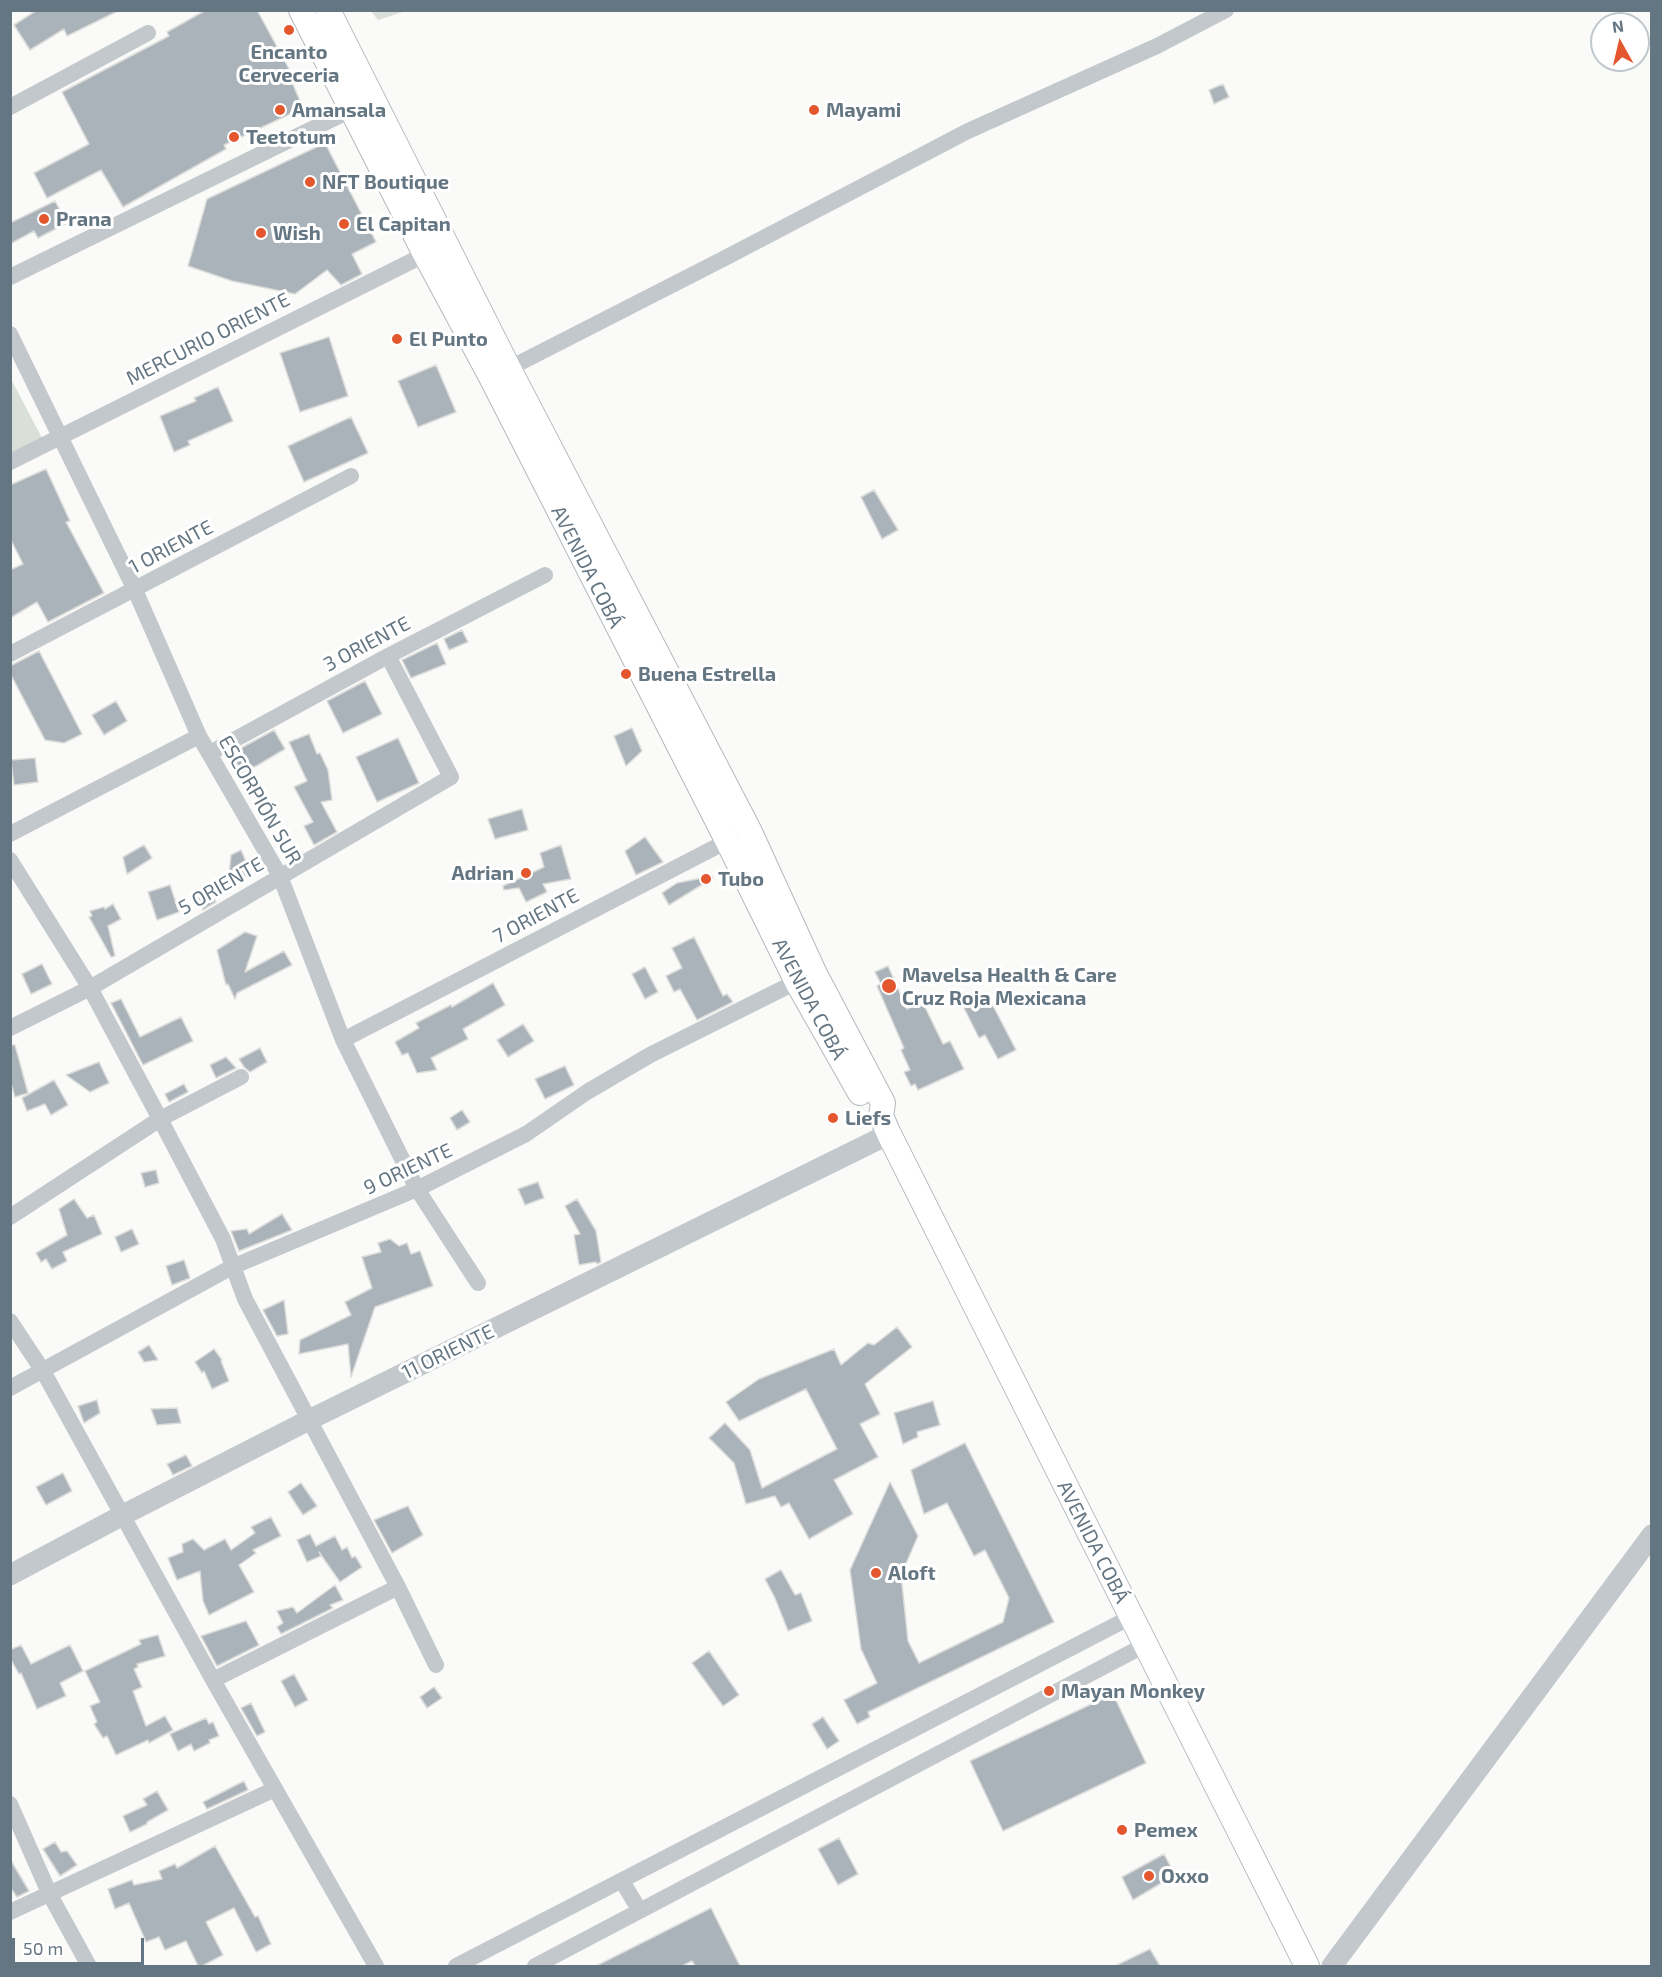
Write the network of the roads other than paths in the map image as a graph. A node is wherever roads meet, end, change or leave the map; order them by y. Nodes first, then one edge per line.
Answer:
1 (301, 10) edge
2 (328, 10) edge
3 (1226, 10) edge
4 (148, 33) dead end
5 (362, 105) junction
6 (10, 106) edge
7 (447, 243) junction
8 (425, 255) junction
9 (10, 277) edge
10 (10, 334) edge
11 (500, 373) junction
12 (60, 437) junction
13 (10, 462) edge
14 (351, 476) dead end
15 (545, 575) dead end
16 (135, 590) junction
17 (10, 654) edge
18 (388, 656) junction
19 (199, 736) junction
20 (210, 753) junction
21 (749, 830) junction
22 (10, 834) edge
23 (727, 840) junction
24 (10, 860) edge
25 (280, 876) junction
26 (806, 977) junction
27 (90, 988) junction
28 (10, 1028) edge
29 (343, 1040) junction
30 (241, 1077) dead end
31 (160, 1119) junction
32 (885, 1125) junction
33 (417, 1189) junction
34 (10, 1217) edge
35 (232, 1267) junction
36 (478, 1283) dead end
37 (10, 1321) edge
38 (43, 1371) junction
39 (10, 1388) edge
40 (309, 1420) junction
41 (123, 1515) junction
42 (1652, 1535) edge
43 (10, 1575) edge
44 (398, 1587) junction
45 (1131, 1617) junction
46 (1145, 1646) junction
47 (436, 1665) dead end
48 (213, 1680) junction
49 (275, 1789) junction
50 (10, 1804) edge
51 (622, 1881) junction
52 (50, 1895) junction
53 (640, 1911) junction
54 (10, 1912) edge
55 (1303, 1961) edge
56 (89, 1966) edge
57 (376, 1966) edge
58 (456, 1966) edge
59 (535, 1966) edge
60 (1332, 1966) edge

1 - 5 main road, AVENIDA COBÁ
2 - 5 main road, AVENIDA COBÁ
3 - 11 street
4 - 6 street
5 - 7 main road, AVENIDA COBÁ
5 - 8 main road, AVENIDA COBÁ
5 - 9 street
7 - 8 street, MERCURIO ORIENTE
7 - 11 main road, AVENIDA COBÁ
8 - 11 main road, AVENIDA COBÁ
8 - 12 street, MERCURIO ORIENTE
10 - 12 street, ESCORPIÓN SUR
11 - 21 main road, AVENIDA COBÁ
11 - 23 main road, AVENIDA COBÁ
12 - 13 street, MERCURIO ORIENTE
12 - 16 street, ESCORPIÓN SUR
14 - 16 street, 1 ORIENTE
15 - 18 street, 3 ORIENTE
16 - 17 street, 1 ORIENTE
16 - 19 street, ESCORPIÓN SUR
18 - 20 street, 3 ORIENTE
18 - 25 street, 5 ORIENTE
19 - 20 street, ESCORPIÓN SUR
19 - 22 street
20 - 25 street, ESCORPIÓN SUR
21 - 23 street, 7 ORIENTE
21 - 26 main road, AVENIDA COBÁ
23 - 26 main road, AVENIDA COBÁ
23 - 29 street, 7 ORIENTE
24 - 27 street
25 - 27 street, 5 ORIENTE
25 - 29 street, ESCORPIÓN SUR
26 - 32 main road, AVENIDA COBÁ
26 - 33 street, 9 ORIENTE
27 - 28 street, 5 ORIENTE
27 - 31 street
29 - 33 street, ESCORPIÓN SUR
30 - 31 street
31 - 34 street
31 - 35 street
32 - 40 street, 11 ORIENTE
32 - 45 main road, AVENIDA COBÁ
33 - 35 street, 9 ORIENTE
33 - 36 street, ESCORPIÓN SUR
35 - 38 street, 9 ORIENTE
35 - 40 street
37 - 38 street
38 - 39 street, 9 ORIENTE
38 - 41 street
40 - 41 street, 11 ORIENTE
40 - 44 street
41 - 43 street, 11 ORIENTE
41 - 48 street
42 - 60 street
44 - 47 street
44 - 48 street
45 - 46 main road, AVENIDA COBÁ
45 - 51 street
46 - 53 street
46 - 55 main road, AVENIDA COBÁ
48 - 49 street
49 - 52 street
49 - 57 street
50 - 52 street
51 - 53 street
51 - 58 street
52 - 54 street
52 - 56 street
53 - 59 street

